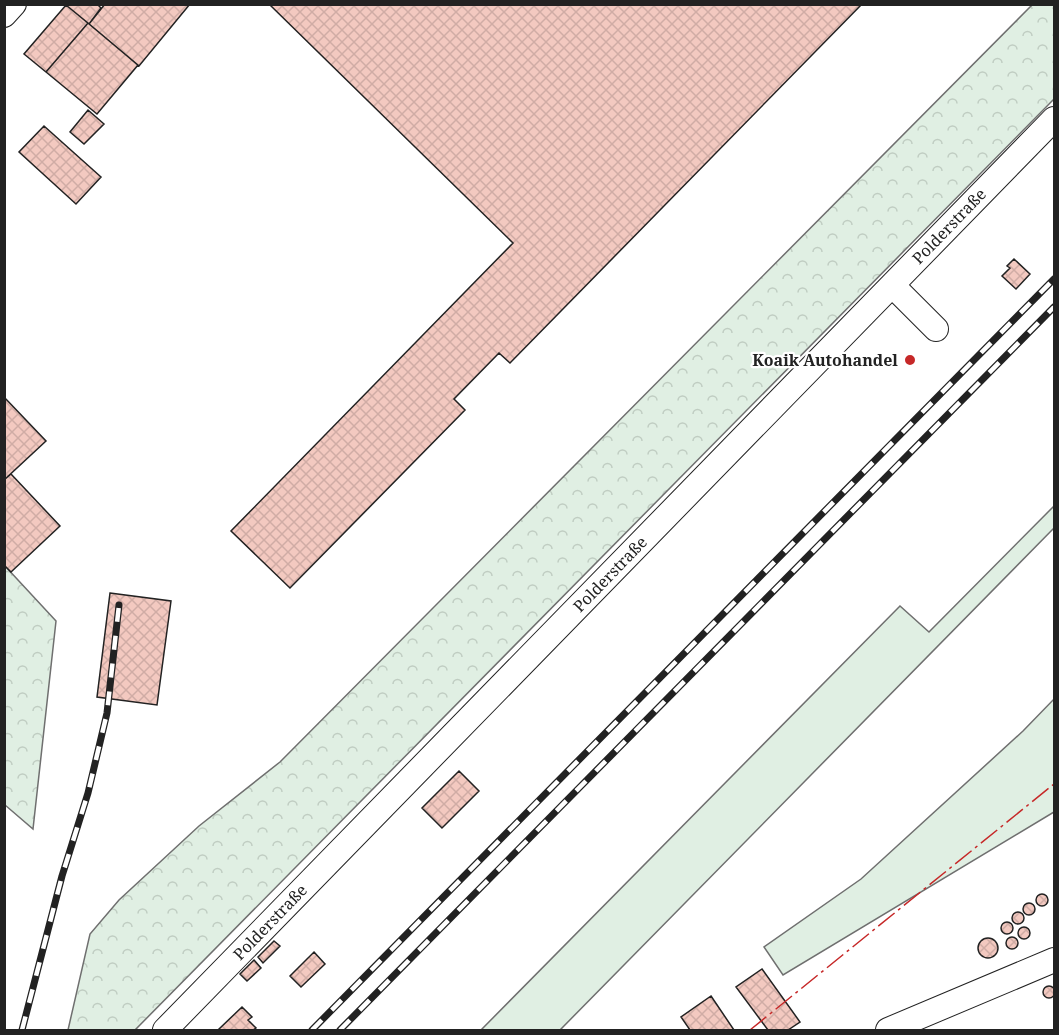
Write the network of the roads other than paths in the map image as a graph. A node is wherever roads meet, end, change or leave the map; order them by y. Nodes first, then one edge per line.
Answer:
1 (14, 4) edge
2 (4, 15) edge
3 (1054, 119) edge
4 (892, 285) junction
5 (936, 328) dead end
6 (1054, 960) edge
7 (165, 1030) edge
8 (888, 1030) edge

1 - 2 street
3 - 4 street, Polderstraße
4 - 5 street
4 - 7 street, Polderstraße
6 - 8 street

